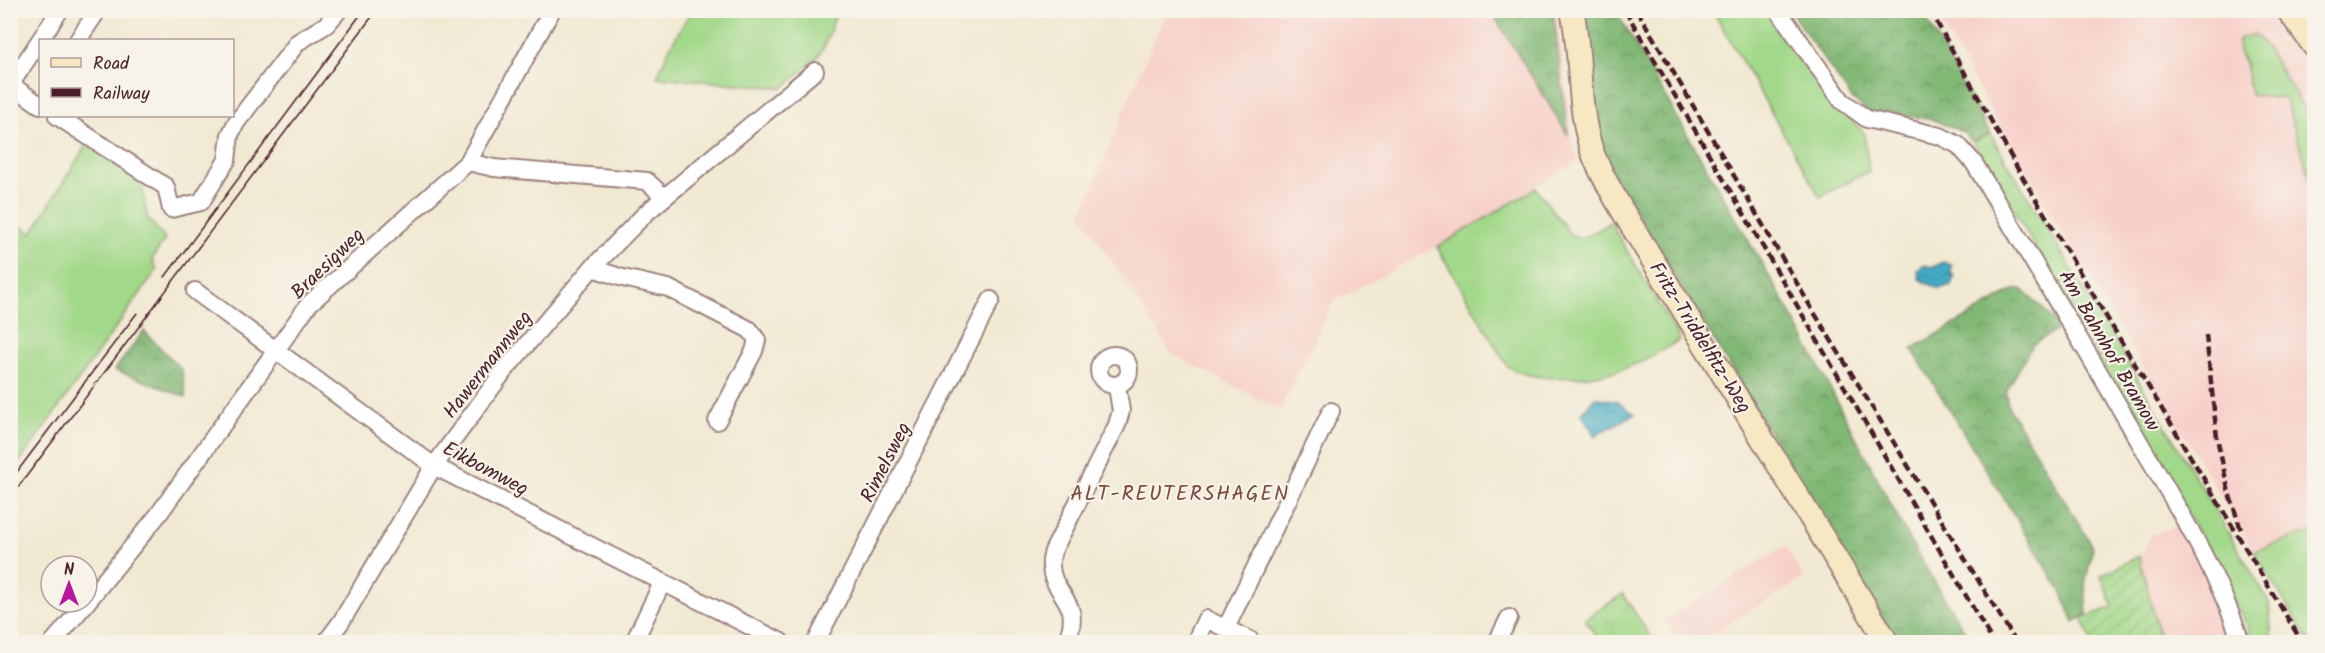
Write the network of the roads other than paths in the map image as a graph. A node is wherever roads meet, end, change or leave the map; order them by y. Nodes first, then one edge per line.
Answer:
1 (60, 10) edge
2 (98, 10) edge
3 (339, 10) edge
4 (552, 10) edge
5 (1572, 10) edge
6 (1778, 10) edge
7 (2288, 10) edge
8 (40, 39) edge
9 (79, 39) edge
10 (39, 41) edge
11 (2314, 46) edge
12 (815, 71) dead end
13 (12, 80) edge
14 (39, 102) edge
15 (59, 117) edge
16 (468, 162) junction
17 (664, 197) junction
18 (592, 268) junction
19 (195, 291) dead end
20 (991, 300) dead end
21 (277, 350) junction
22 (1117, 386) dead end
23 (1331, 411) dead end
24 (717, 421) dead end
25 (434, 466) junction
26 (662, 583) junction
27 (99, 587) edge
28 (77, 614) edge
29 (1509, 618) dead end
30 (1226, 628) junction
31 (53, 642) edge
32 (326, 642) edge
33 (634, 642) edge
34 (782, 642) edge
35 (816, 642) edge
36 (1065, 642) edge
37 (1195, 642) edge
38 (1249, 642) edge
39 (1497, 642) edge
40 (1887, 642) edge
41 (2241, 642) edge

1 - 8 street
2 - 9 street
3 - 15 street
4 - 16 street, Braesigweg
5 - 40 street, Fritz-Triddelfitz-Weg
6 - 41 street, Am Bahnhof Bramow
7 - 11 street
10 - 13 street
12 - 17 street, Hawermannweg
13 - 14 street
16 - 17 street
16 - 21 street, Braesigweg
17 - 18 street, Hawermannweg
18 - 24 street
18 - 25 street, Hawermannweg
19 - 21 street, Eikbomweg
20 - 35 street, Rimelsweg
21 - 25 street, Eikbomweg
21 - 27 street, Braesigweg
22 - 36 street
23 - 30 street
25 - 26 street, Eikbomweg
25 - 32 street, Hawermannweg
26 - 33 street
26 - 34 street, Eikbomweg
28 - 31 street, Braesigweg
29 - 39 street
30 - 37 street
30 - 38 street

